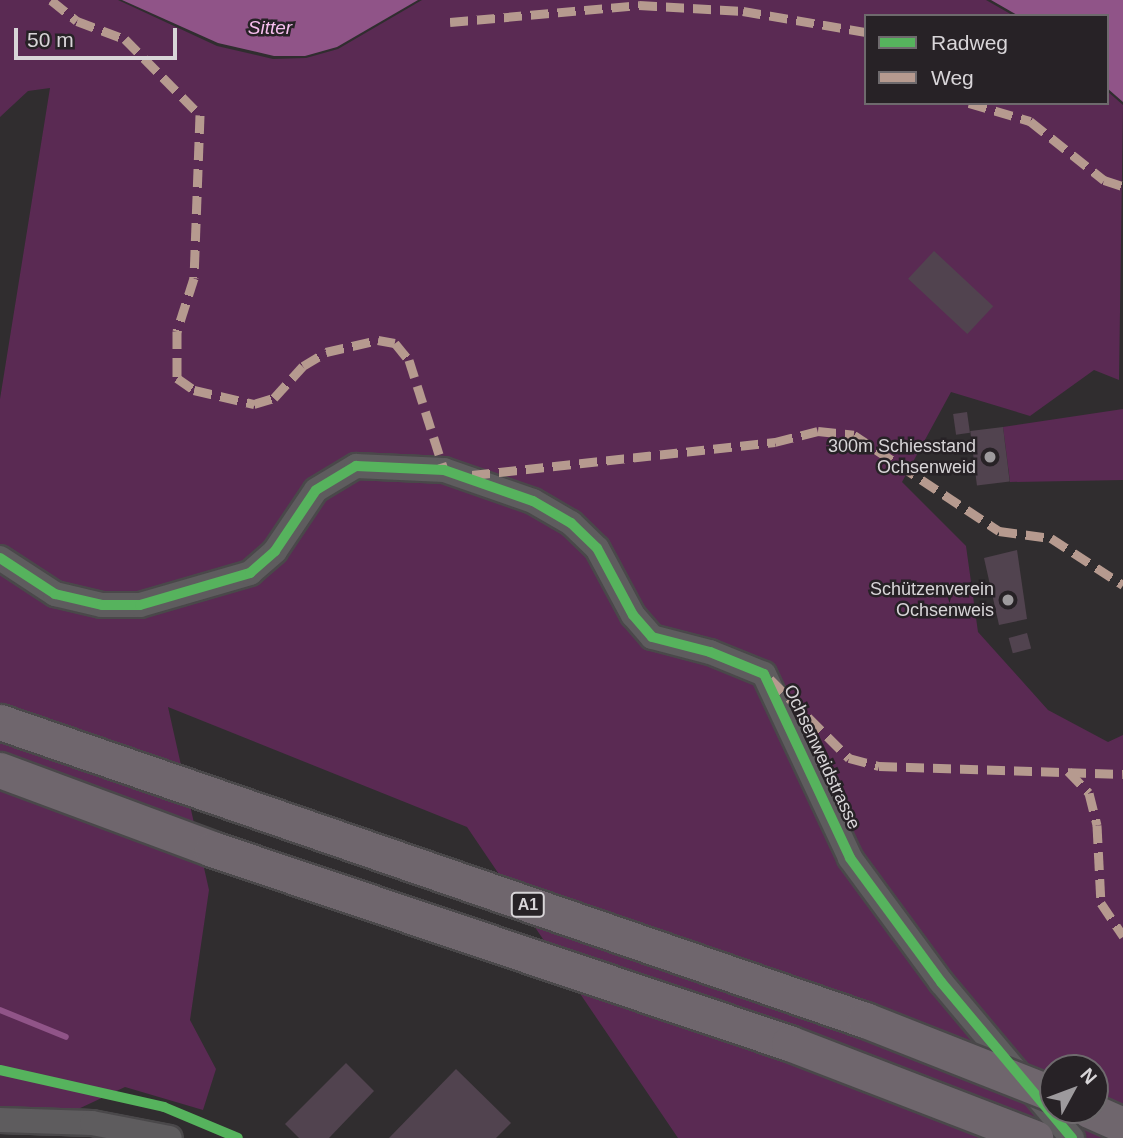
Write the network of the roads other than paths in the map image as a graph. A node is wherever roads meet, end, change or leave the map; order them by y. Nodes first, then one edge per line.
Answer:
1 (0, 558) edge
2 (0, 722) edge
3 (0, 770) edge
4 (1039, 1088) edge
5 (0, 1120) edge
6 (170, 1138) edge
7 (1035, 1138) edge
8 (1072, 1138) edge

1 - 8 street, Ochsenweidstrasse
2 - 4 highway, A1, bridge
3 - 7 highway
5 - 6 street

